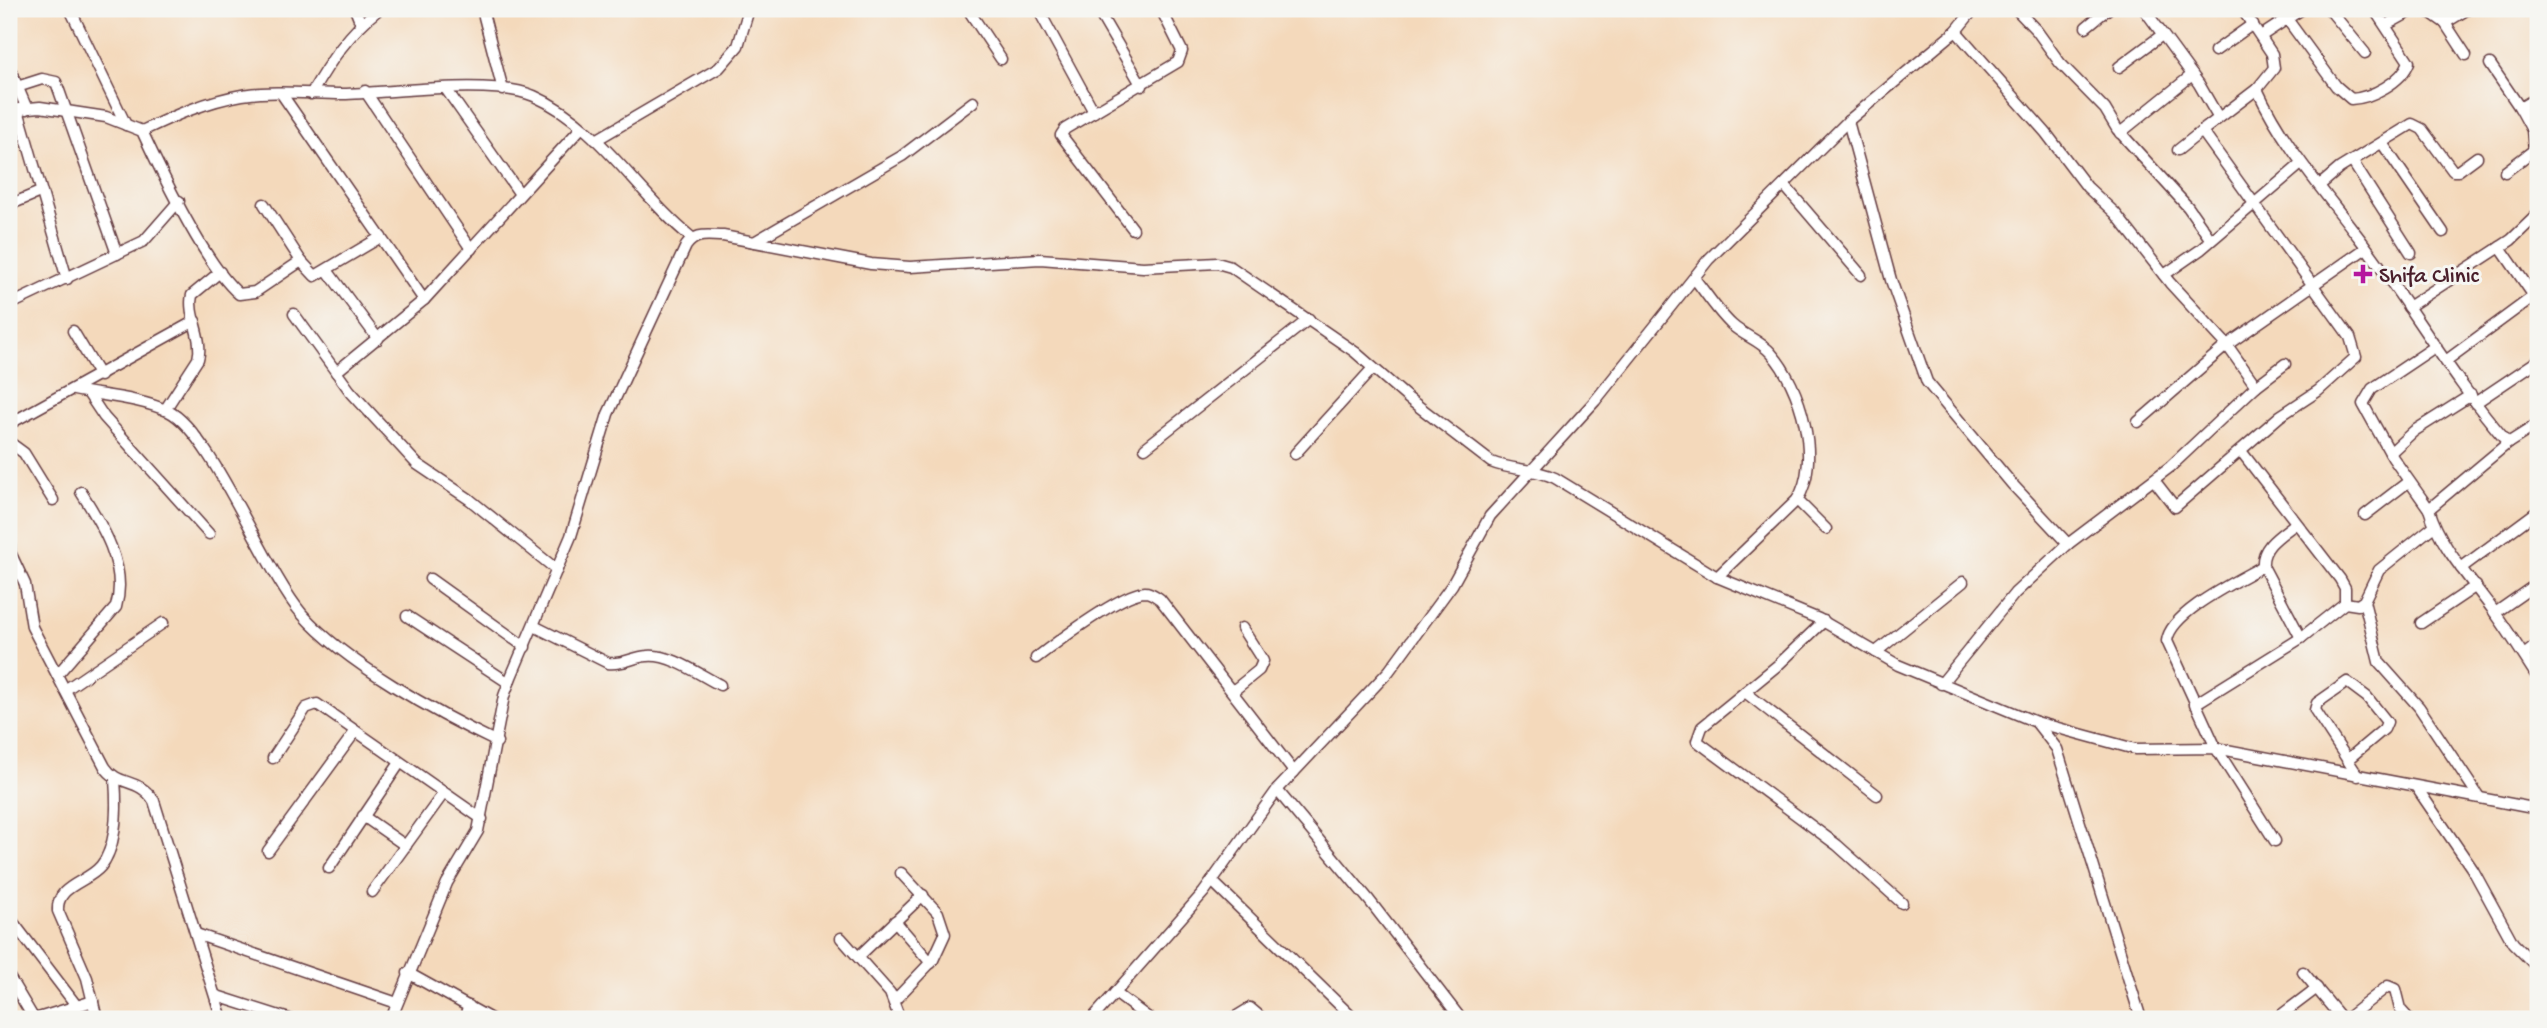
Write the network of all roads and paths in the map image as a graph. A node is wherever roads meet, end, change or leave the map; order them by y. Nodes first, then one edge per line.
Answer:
1 (70, 9) edge
2 (355, 9) edge
3 (379, 9) edge
4 (482, 9) edge
5 (749, 9) edge
6 (971, 9) edge
7 (1038, 9) edge
8 (1097, 9) edge
9 (1161, 9) edge
10 (1974, 9) edge
11 (2016, 9) edge
12 (2108, 9) edge
13 (2144, 9) edge
14 (2242, 9) edge
15 (2302, 9) edge
16 (2329, 9) edge
17 (2374, 9) edge
18 (2415, 9) edge
19 (2425, 9) edge
20 (2468, 9) edge
21 (2287, 19) junction
22 (2445, 23) junction
23 (361, 24) junction
24 (2253, 24) junction
25 (2386, 25) junction
26 (2086, 27) dead end
27 (1956, 31) junction
28 (2162, 35) junction
29 (2261, 36) junction
30 (2215, 51) dead end
31 (2365, 53) dead end
32 (2466, 55) dead end
33 (1002, 59) dead end
34 (2490, 64) dead end
35 (9, 67) edge
36 (2119, 67) dead end
37 (2192, 75) junction
38 (1142, 86) junction
39 (17, 87) junction
40 (446, 89) junction
41 (2257, 89) junction
42 (503, 90) junction
43 (365, 91) junction
44 (281, 93) junction
45 (311, 94) junction
46 (2538, 97) edge
47 (973, 102) dead end
48 (2520, 108) junction
49 (18, 110) edge
50 (68, 111) junction
51 (1094, 112) junction
52 (2218, 117) junction
53 (1848, 121) junction
54 (126, 125) junction
55 (581, 128) junction
56 (142, 131) junction
57 (2202, 131) junction
58 (2120, 133) junction
59 (596, 140) junction
60 (2382, 143) junction
61 (2178, 150) dead end
62 (2477, 156) dead end
63 (2352, 161) junction
64 (2301, 163) junction
65 (2505, 172) dead end
66 (1784, 185) junction
67 (2320, 185) junction
68 (40, 192) junction
69 (520, 194) junction
70 (179, 201) junction
71 (2253, 201) junction
72 (264, 204) dead end
73 (9, 205) edge
74 (2538, 214) edge
75 (1133, 229) dead end
76 (2444, 232) dead end
77 (380, 237) junction
78 (692, 238) junction
79 (2211, 240) junction
80 (754, 242) junction
81 (2500, 247) junction
82 (2366, 248) junction
83 (471, 249) junction
84 (2411, 253) dead end
85 (117, 254) junction
86 (301, 261) junction
87 (327, 270) junction
88 (220, 272) junction
89 (1861, 275) dead end
90 (2164, 275) junction
91 (1694, 278) junction
92 (67, 279) junction
93 (2313, 285) junction
94 (2537, 297) edge
95 (424, 300) junction
96 (9, 305) edge
97 (2408, 307) junction
98 (294, 314) dead end
99 (1309, 320) junction
100 (195, 321) junction
101 (73, 331) dead end
102 (378, 338) junction
103 (2227, 345) junction
104 (2436, 346) junction
105 (2447, 360) junction
106 (2536, 362) dead end
107 (2285, 364) dead end
108 (1373, 368) junction
109 (336, 372) junction
110 (100, 376) junction
111 (2256, 386) junction
112 (74, 390) junction
113 (89, 393) junction
114 (2473, 399) junction
115 (165, 410) junction
116 (2138, 422) dead end
117 (9, 424) edge
118 (2538, 424) edge
119 (9, 442) edge
120 (2508, 443) junction
121 (1145, 448) dead end
122 (2241, 451) junction
123 (2390, 453) junction
124 (1294, 454) dead end
125 (1533, 469) junction
126 (2154, 480) junction
127 (2408, 482) junction
128 (81, 492) dead end
129 (53, 500) dead end
130 (1797, 500) junction
131 (2429, 509) junction
132 (2538, 511) edge
133 (2365, 515) dead end
134 (2295, 524) junction
135 (2434, 526) junction
136 (1826, 529) dead end
137 (9, 530) edge
138 (209, 534) dead end
139 (2068, 544) junction
140 (2263, 566) junction
141 (2461, 568) junction
142 (557, 570) junction
143 (1717, 577) junction
144 (430, 579) dead end
145 (1963, 582) dead end
146 (2538, 583) edge
147 (2476, 586) junction
148 (2364, 601) junction
149 (2345, 603) junction
150 (2495, 613) junction
151 (407, 616) dead end
152 (1824, 621) junction
153 (163, 623) dead end
154 (2421, 623) dead end
155 (534, 626) junction
156 (1242, 628) dead end
157 (2301, 638) junction
158 (2538, 644) edge
159 (524, 647) junction
160 (1876, 652) junction
161 (2524, 655) junction
162 (1036, 658) dead end
163 (57, 675) junction
164 (2538, 678) edge
165 (509, 683) junction
166 (1941, 684) junction
167 (720, 685) dead end
168 (65, 690) junction
169 (1233, 691) junction
170 (1745, 692) junction
171 (2195, 704) junction
172 (2036, 722) junction
173 (355, 732) junction
174 (497, 742) junction
175 (2216, 748) junction
176 (273, 758) dead end
177 (2347, 760) junction
178 (398, 764) junction
179 (1294, 772) junction
180 (2358, 776) junction
181 (115, 779) junction
182 (2417, 788) junction
183 (1277, 790) junction
184 (443, 794) junction
185 (1877, 795) dead end
186 (2479, 797) junction
187 (2538, 809) edge
188 (363, 816) junction
189 (482, 819) junction
190 (2275, 841) dead end
191 (406, 846) junction
192 (268, 851) dead end
193 (328, 868) dead end
194 (901, 873) dead end
195 (1212, 881) junction
196 (372, 892) dead end
197 (923, 895) junction
198 (1902, 903) dead end
199 (9, 917) edge
200 (895, 921) junction
201 (196, 934) junction
202 (841, 938) dead end
203 (858, 957) junction
204 (931, 963) junction
205 (2538, 968) edge
206 (2303, 972) dead end
207 (408, 973) junction
208 (9, 977) edge
209 (2317, 988) junction
210 (1115, 993) junction
211 (217, 996) junction
212 (93, 1001) junction
213 (894, 1001) junction
214 (397, 1003) junction
215 (76, 1005) junction
216 (469, 1006) junction
217 (1454, 1011) junction
218 (34, 1019) edge
219 (97, 1019) edge
220 (222, 1019) edge
221 (289, 1019) edge
222 (391, 1019) edge
223 (464, 1019) edge
224 (491, 1019) edge
225 (900, 1019) edge
226 (1092, 1019) edge
227 (1150, 1019) edge
228 (1232, 1019) edge
229 (1263, 1019) edge
230 (1354, 1019) edge
231 (1443, 1019) edge
232 (1461, 1019) edge
233 (2141, 1019) edge
234 (2276, 1019) edge
235 (2344, 1019) edge
236 (2409, 1019) edge

1 - 54 street
2 - 23 street
3 - 23 street
4 - 42 street
5 - 59 street
6 - 33 street
7 - 51 street
8 - 38 street
9 - 38 street
10 - 27 street
11 - 58 street
12 - 26 street
13 - 28 street
14 - 24 street
15 - 21 street
16 - 31 street
17 - 25 street
18 - 25 street
19 - 22 street
20 - 22 street
21 - 25 street
21 - 29 street
22 - 32 street
23 - 45 street
24 - 29 street
24 - 30 street
27 - 53 street
27 - 90 street
28 - 36 street
28 - 37 street
29 - 41 street
34 - 48 street
35 - 39 street
37 - 52 street
37 - 58 street
38 - 51 street
39 - 49 street
39 - 50 street
40 - 42 street
40 - 43 street
40 - 69 street
41 - 52 street
41 - 64 street
42 - 55 street
43 - 45 street
43 - 83 street
44 - 45 street
44 - 56 street
44 - 77 street
46 - 48 street
47 - 80 street
48 - 65 street
49 - 50 street
49 - 68 street
50 - 54 street
50 - 85 street
51 - 75 street
52 - 57 street
53 - 66 street
53 - 139 street
54 - 56 street
55 - 59 street
55 - 69 street
56 - 70 street
57 - 61 street
57 - 71 street
58 - 79 street
59 - 78 street
60 - 62 street
60 - 63 street
60 - 76 street
63 - 67 street
63 - 84 street
64 - 67 street
64 - 71 street
66 - 89 street
66 - 91 street
67 - 82 street
68 - 73 street
68 - 92 street
69 - 83 street
70 - 85 street
70 - 88 street
71 - 79 street
71 - 93 street
72 - 86 street
74 - 81 street
77 - 87 street
77 - 95 street
78 - 80 street
78 - 142 street
79 - 90 street
80 - 99 street
81 - 94 street
81 - 97 street
82 - 93 street
82 - 97 street
83 - 95 street
85 - 92 street
86 - 87 street
86 - 88 street
87 - 102 street
88 - 100 street
90 - 103 street
91 - 125 street
91 - 130 street
92 - 96 street
93 - 103 street
93 - 122 street
94 - 105 street
95 - 102 street
97 - 104 street
98 - 109 street
99 - 108 street
99 - 121 street
100 - 110 street
100 - 115 street
101 - 110 street
102 - 109 street
103 - 111 street
103 - 116 street
104 - 105 street
104 - 123 street
105 - 114 street
106 - 114 street
107 - 111 street
108 - 124 street
108 - 125 street
109 - 142 street
110 - 112 street
111 - 126 street
112 - 113 street
112 - 117 street
113 - 115 street
113 - 138 street
114 - 120 street
114 - 123 street
115 - 174 street
118 - 120 street
119 - 129 street
120 - 131 street
122 - 126 street
122 - 134 street
123 - 127 street
125 - 143 street
125 - 179 street
126 - 139 street
127 - 131 street
127 - 133 street
128 - 163 street
130 - 136 street
130 - 143 street
131 - 135 street
132 - 141 street
134 - 140 street
134 - 149 street
135 - 141 street
135 - 148 street
137 - 163 street
139 - 166 street
140 - 157 street
140 - 171 street
141 - 147 street
142 - 155 street
143 - 152 street
144 - 159 street
145 - 160 street
146 - 150 street
147 - 150 street
147 - 154 street
148 - 149 street
148 - 186 street
149 - 157 street
150 - 161 street
151 - 165 street
152 - 160 street
152 - 170 street
153 - 168 street
155 - 159 street
155 - 167 street
156 - 169 street
157 - 171 street
158 - 161 street
159 - 165 street
160 - 166 street
161 - 164 street
162 - 169 street
163 - 168 street
165 - 174 street
166 - 172 street
168 - 181 street
169 - 179 street
170 - 185 street
170 - 198 street
171 - 175 street
172 - 175 street
172 - 233 street
173 - 176 street
173 - 178 street
173 - 192 street
174 - 189 street
175 - 180 street
175 - 190 street
177 - 177 street
177 - 180 street
178 - 184 street
178 - 188 street
179 - 183 street
180 - 182 street
181 - 201 street
181 - 212 street
182 - 186 street
182 - 205 street
183 - 195 street
183 - 217 street
184 - 189 street
184 - 191 street
186 - 187 street
188 - 191 street
188 - 193 street
189 - 207 street
191 - 196 street
194 - 197 street
195 - 210 street
195 - 230 street
197 - 200 street
197 - 204 street
199 - 215 street
200 - 203 street
200 - 204 street
201 - 211 street
201 - 214 street
202 - 203 street
203 - 213 street
204 - 213 street
206 - 209 street
207 - 214 street
207 - 216 street
208 - 218 street
209 - 234 street
209 - 235 street
210 - 226 street
210 - 227 street
211 - 220 street
211 - 221 street
212 - 215 street
212 - 219 street
213 - 225 street
214 - 222 street
215 - 218 street
216 - 223 street
216 - 224 street
217 - 231 street
217 - 232 street
228 - 229 street
235 - 236 street

